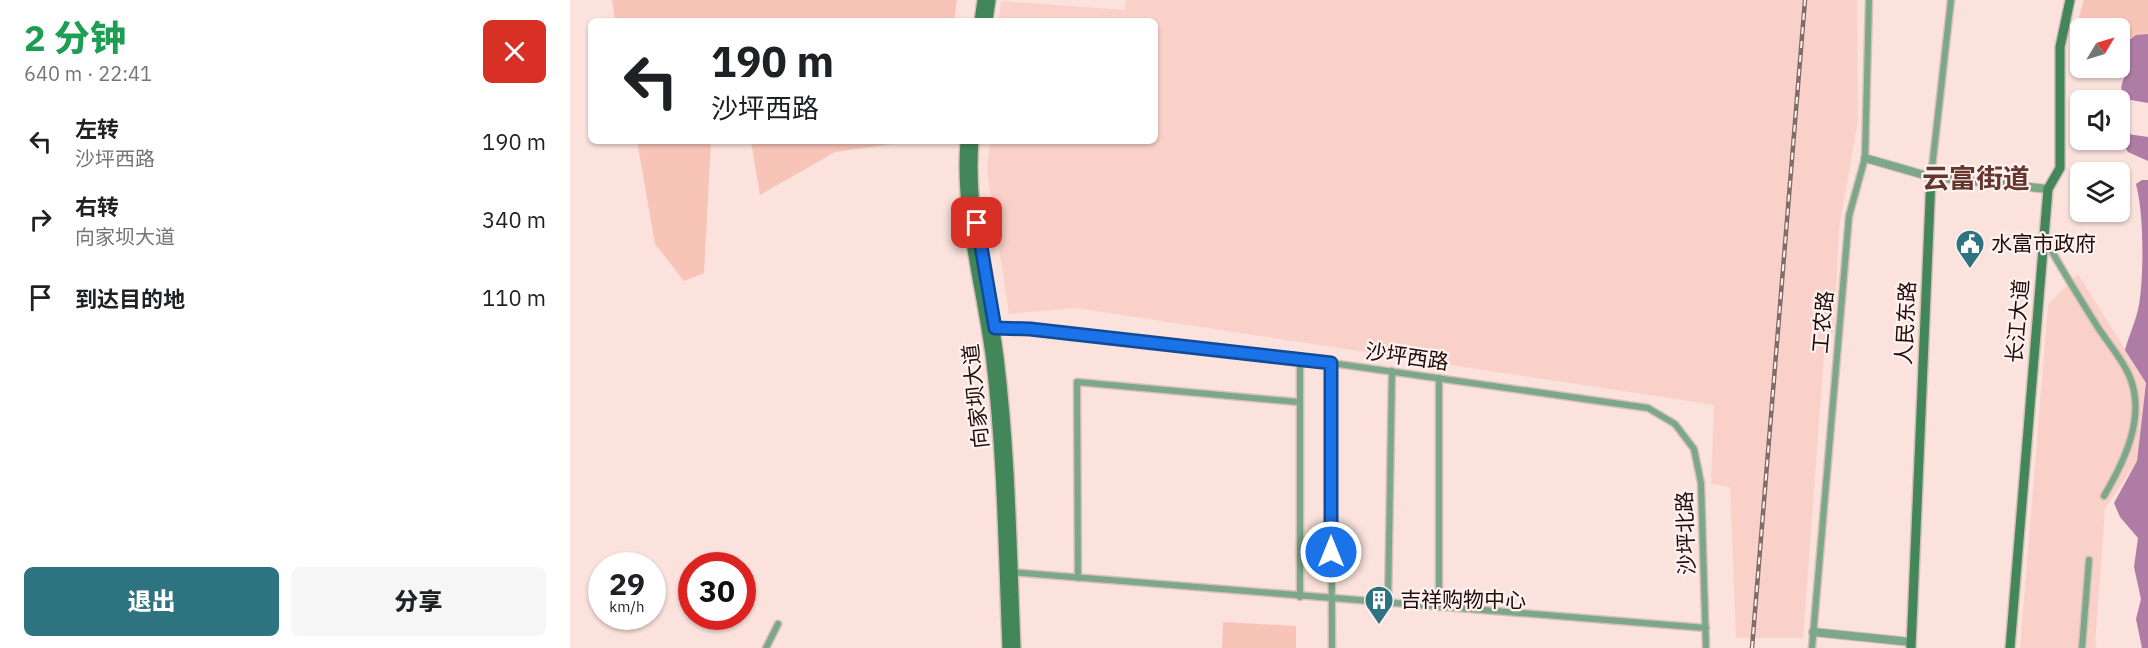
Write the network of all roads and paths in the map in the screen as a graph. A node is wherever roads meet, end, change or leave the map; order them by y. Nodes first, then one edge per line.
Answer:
1 (982, 0) edge
2 (991, 0) edge
3 (1869, 0) edge
4 (1951, 0) edge
5 (2070, 0) edge
6 (979, 18) edge
7 (988, 18) edge
8 (965, 144) edge
9 (974, 144) edge
10 (1864, 158) junction
11 (1931, 177) junction
12 (2048, 189) junction
13 (2043, 236) junction
14 (991, 328) junction
15 (1300, 359) junction
16 (1331, 363) junction
17 (1392, 371) junction
18 (1439, 378) junction
19 (1298, 402) dead end
20 (1675, 424) joint
21 (2104, 496) dead end
22 (2089, 560) dead end
23 (1009, 572) junction
24 (1078, 578) junction
25 (1300, 597) junction
26 (1331, 599) junction
27 (1388, 603) junction
28 (1439, 607) junction
29 (778, 624) dead end
30 (1706, 628) junction
31 (1813, 632) junction
32 (1911, 645) edge
33 (766, 648) edge
34 (1007, 648) edge
35 (1016, 648) edge
36 (1332, 648) edge
37 (1706, 648) edge
38 (1812, 648) edge
39 (2010, 648) edge
40 (2082, 648) edge

1 - 6 main road
2 - 7 main road
3 - 10 street, 工农路
4 - 11 street, 人民东路
5 - 12 main road, 长江大道
8 - 14 main road, 向家坝大道
9 - 14 main road, 向家坝大道
10 - 11 street
10 - 31 street, 工农路
11 - 12 street
11 - 32 main road, 人民东路
12 - 13 main road, 长江大道
13 - 21 street
13 - 39 main road, 长江大道
14 - 15 street, 沙坪西路
14 - 23 main road, 向家坝大道
15 - 16 street, 沙坪西路
15 - 25 street
16 - 17 street, 沙坪西路
16 - 26 street
17 - 18 street, 沙坪西路
17 - 27 street
18 - 20 street, 沙坪西路
18 - 28 street
19 - 24 street
20 - 30 street, 沙坪北路
22 - 40 street
23 - 24 street
23 - 34 main road, 向家坝大道
23 - 35 main road, 向家坝大道
24 - 25 street
25 - 26 street
26 - 27 street
26 - 36 street
27 - 28 street
28 - 30 street
29 - 33 street
30 - 37 street, 沙坪北路
31 - 32 street
31 - 38 street, 工农路

